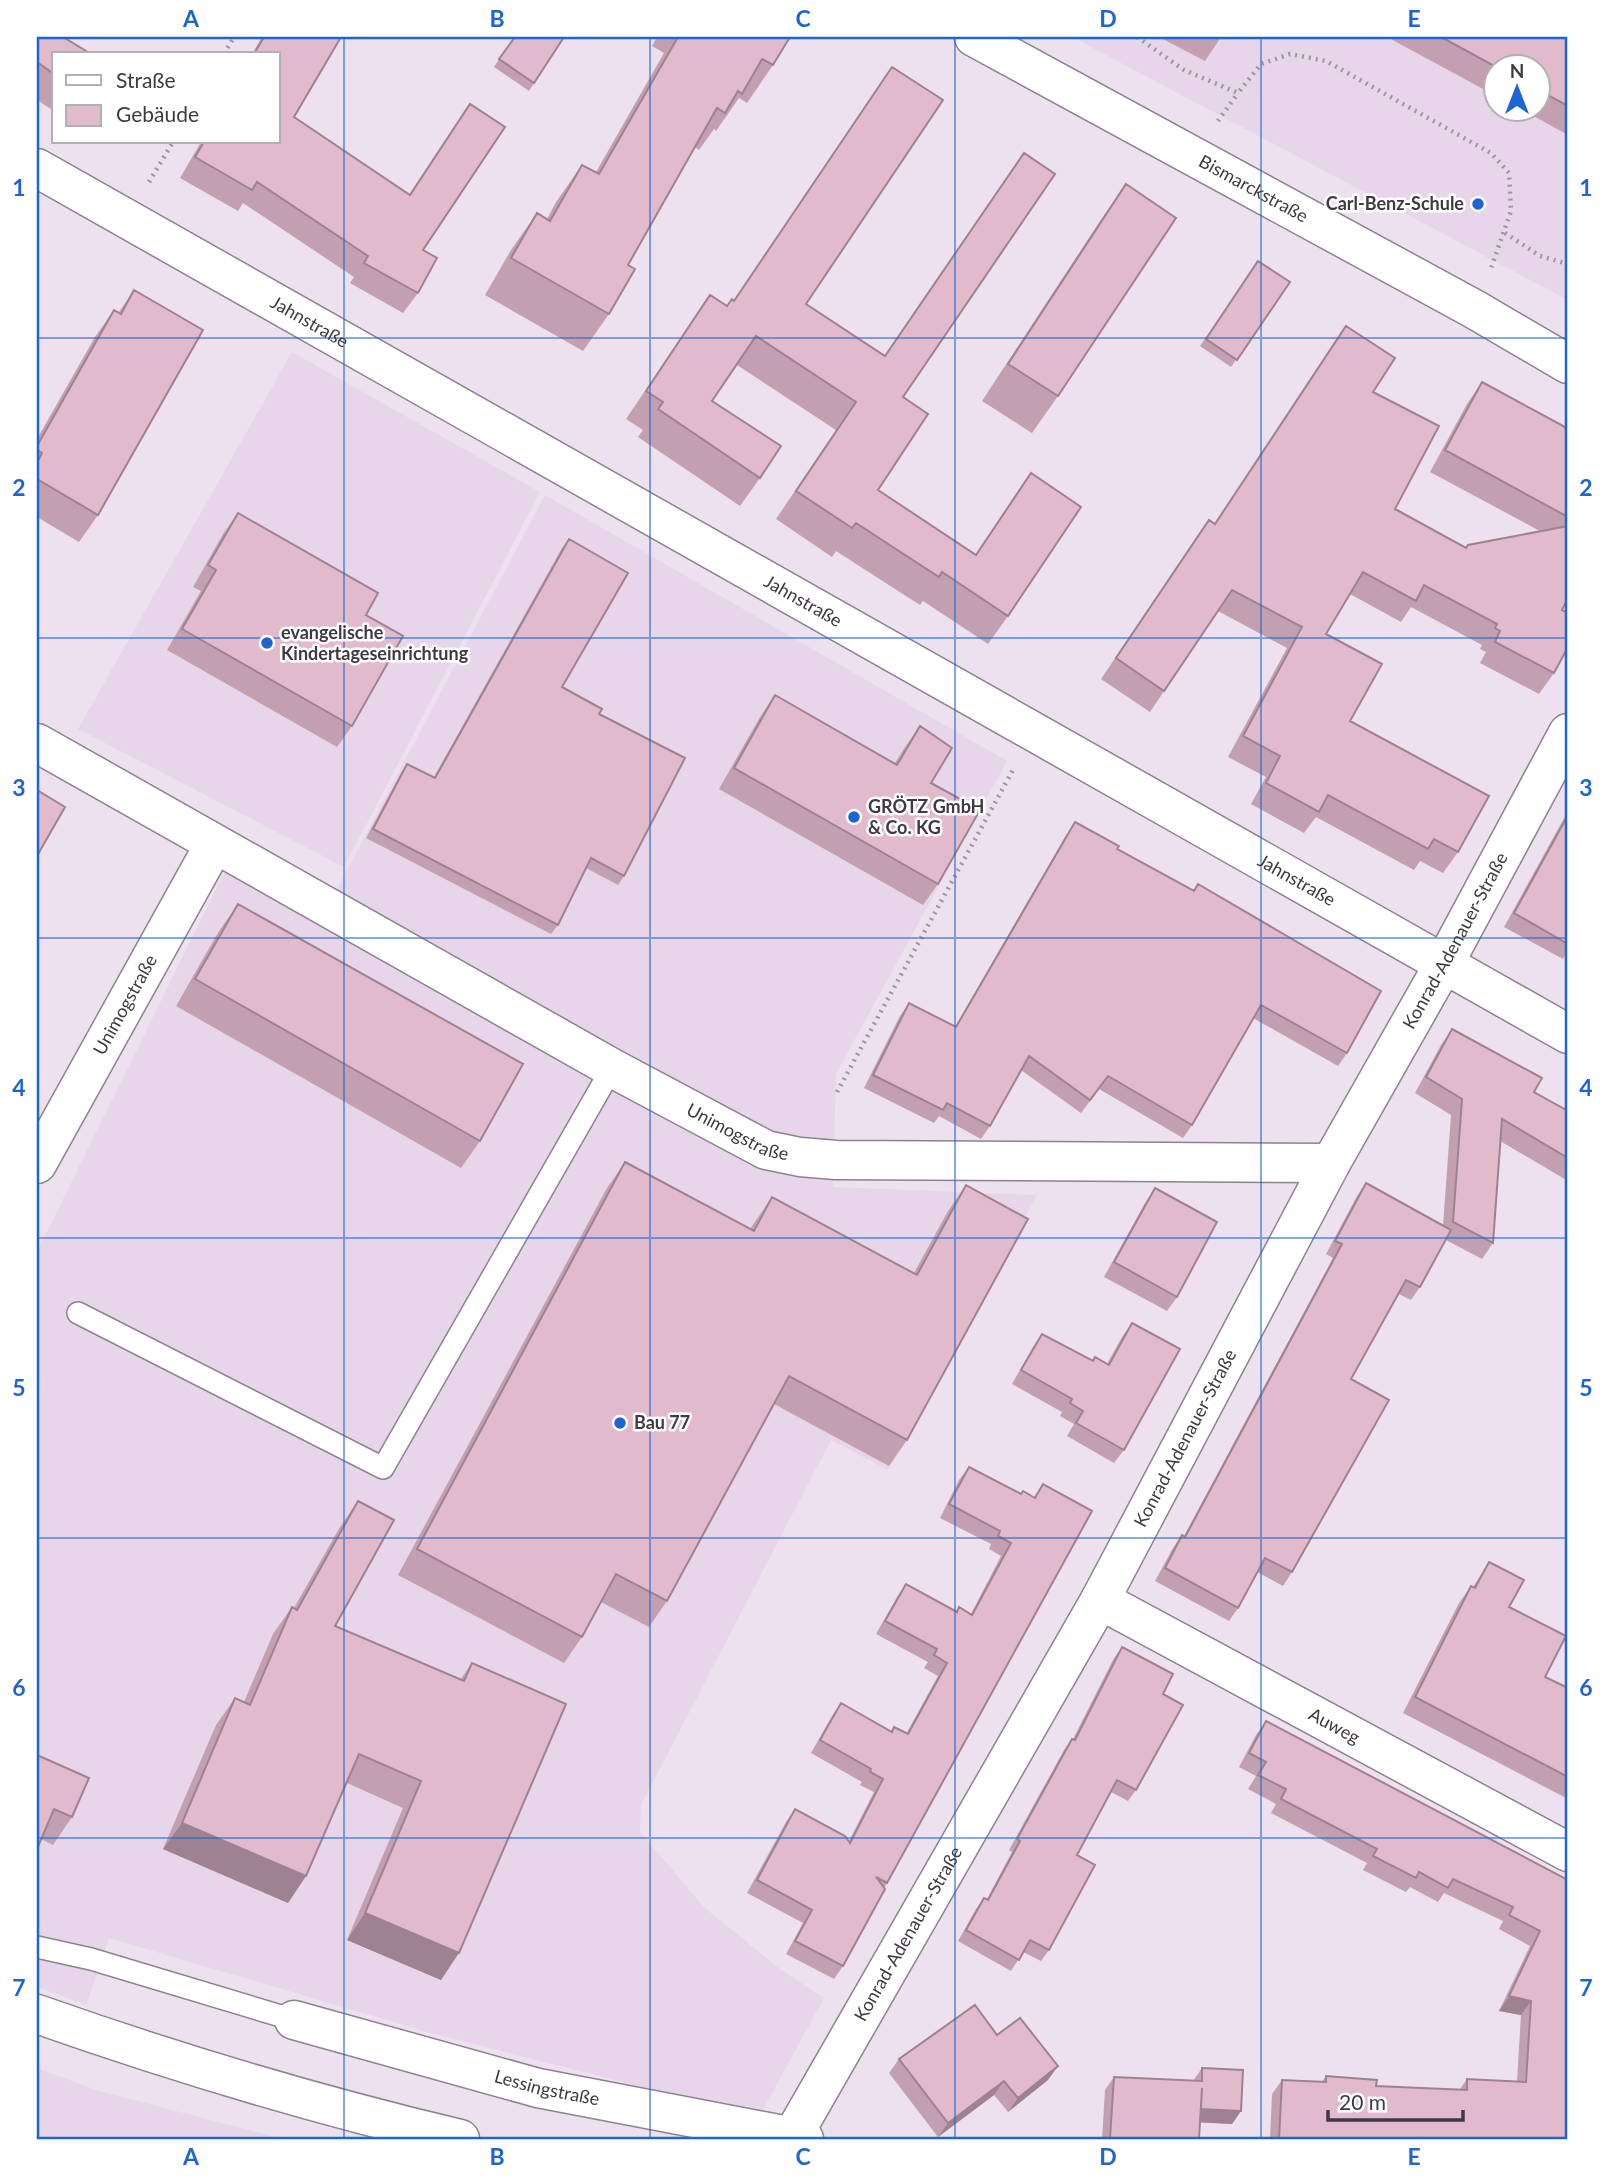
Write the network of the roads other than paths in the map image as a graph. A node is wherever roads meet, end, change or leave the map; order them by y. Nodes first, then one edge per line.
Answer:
1 (974, 37) edge
2 (37, 168) edge
3 (1568, 364) edge
4 (1568, 733) edge
5 (37, 743) edge
6 (214, 845) junction
7 (1445, 962) junction
8 (1568, 1034) edge
9 (612, 1068) junction
10 (1331, 1163) junction
11 (37, 1164) edge
12 (78, 1313) dead end
13 (1100, 1600) junction
14 (1568, 1852) edge
15 (37, 1947) edge
16 (37, 2014) edge
17 (294, 2020) joint
18 (798, 2138) edge
19 (460, 2139) edge

1 - 3 street, Bismarckstraße
2 - 7 street, Jahnstraße
4 - 7 street, Konrad-Adenauer-Straße
5 - 6 street, Unimogstraße
6 - 9 street, Unimogstraße
6 - 11 street, Unimogstraße
7 - 8 street, Jahnstraße
7 - 10 street, Konrad-Adenauer-Straße
9 - 10 street, Unimogstraße
9 - 12 lane
10 - 13 street, Konrad-Adenauer-Straße
13 - 14 street, Auweg
13 - 18 street, Konrad-Adenauer-Straße
15 - 17 lane
16 - 19 street
17 - 18 street, Lessingstraße

